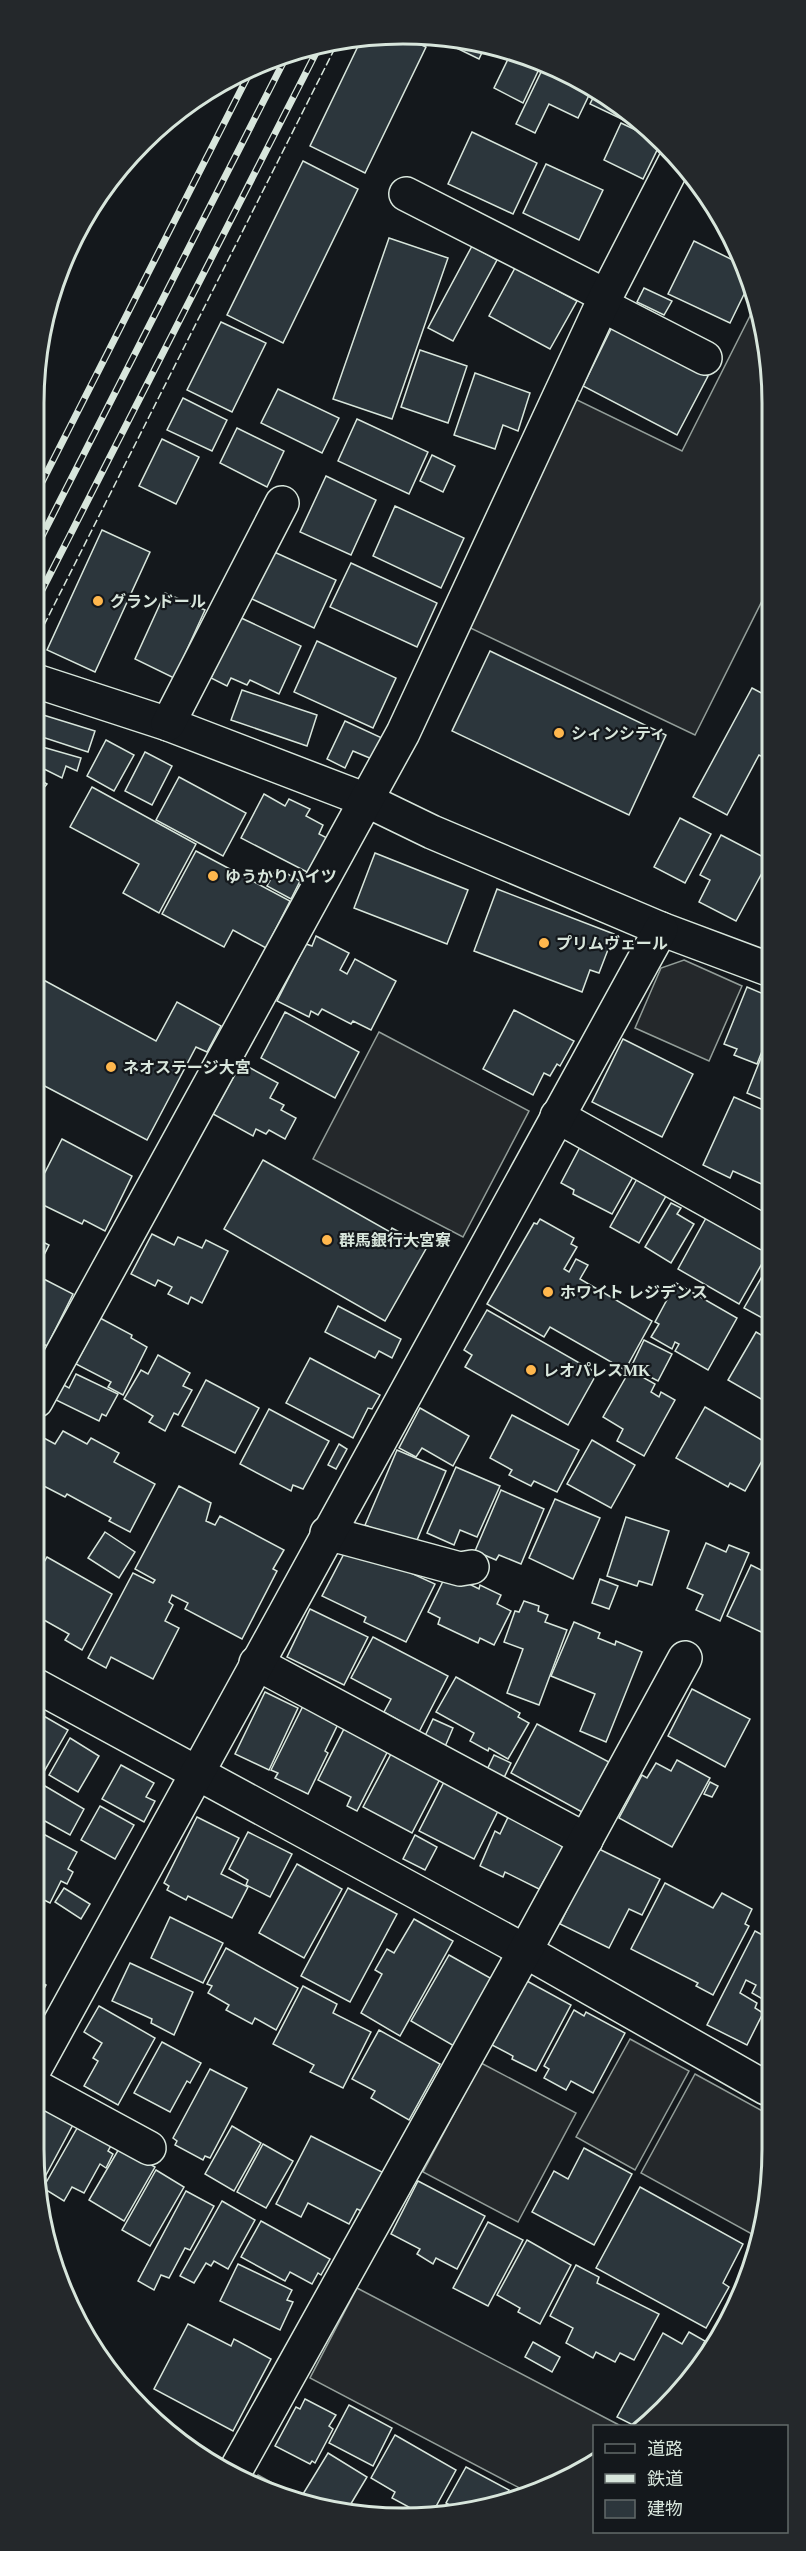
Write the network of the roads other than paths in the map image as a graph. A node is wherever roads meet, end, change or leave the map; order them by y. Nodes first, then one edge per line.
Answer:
1 (673, 166) edge
2 (406, 194) dead end
3 (604, 300) junction
4 (705, 358) dead end
5 (282, 503) dead end
6 (43, 683) edge
7 (168, 724) junction
8 (366, 800) junction
9 (661, 929) junction
10 (762, 967) edge
11 (558, 1116) junction
12 (762, 1231) edge
13 (43, 1388) edge
14 (327, 1533) junction
15 (472, 1567) dead end
16 (685, 1658) dead end
17 (256, 1663) junction
18 (43, 1689) edge
19 (196, 1773) junction
20 (586, 1840) junction
21 (525, 1952) junction
22 (43, 2078) edge
23 (43, 2086) edge
24 (762, 2086) edge
25 (149, 2148) dead end
26 (238, 2467) edge

1 - 3 street
2 - 3 street
3 - 4 street
3 - 8 street
5 - 7 street
6 - 7 street
7 - 8 street
8 - 9 street
8 - 13 street
9 - 10 street
9 - 11 street
11 - 12 street
11 - 14 street
14 - 15 street
14 - 17 street
16 - 20 street
17 - 19 street
17 - 20 street
18 - 19 street
19 - 21 street
19 - 22 street
20 - 21 street
21 - 24 street
21 - 26 street
23 - 25 street

